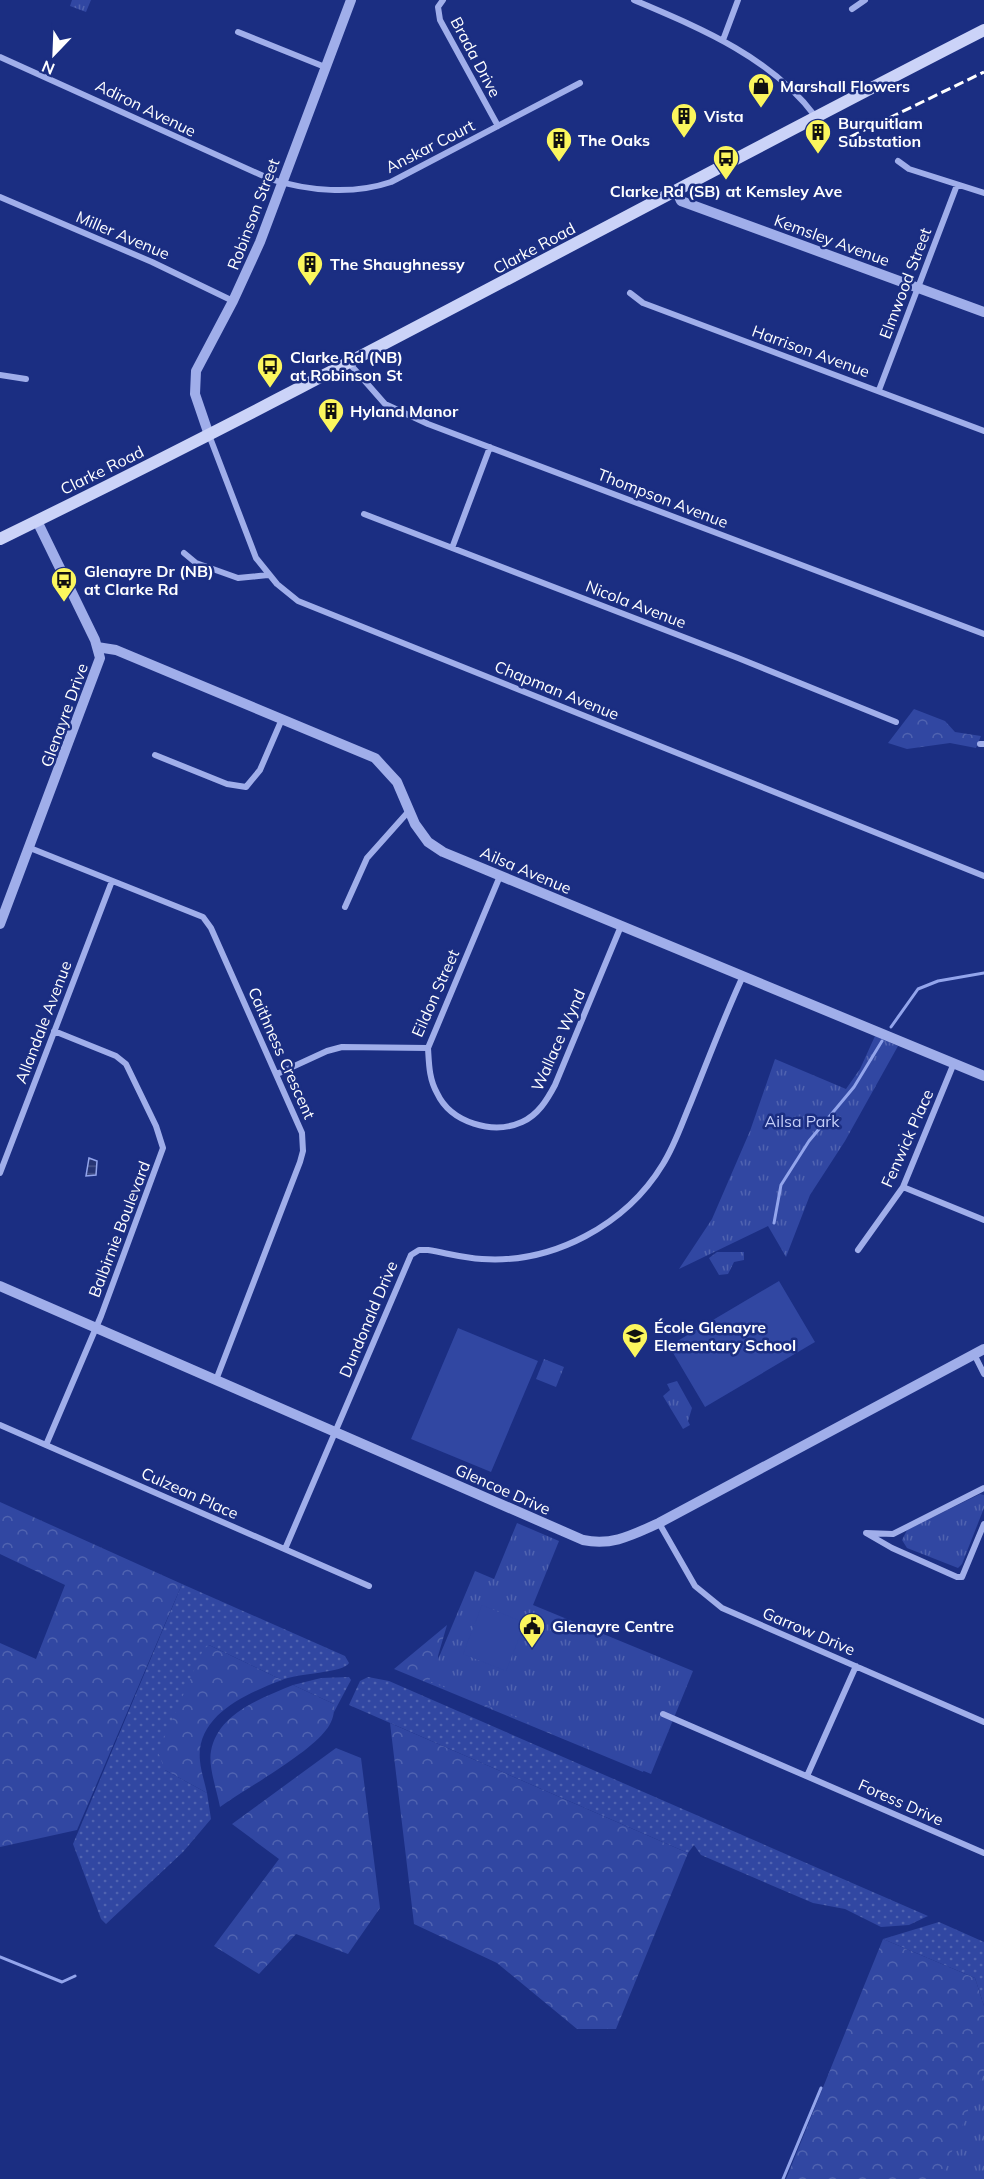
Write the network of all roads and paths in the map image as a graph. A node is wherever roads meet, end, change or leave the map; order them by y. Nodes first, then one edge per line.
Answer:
1 (351, 0) edge
2 (443, 0) edge
3 (634, 0) edge
4 (738, 0) edge
5 (865, 0) edge
6 (852, 9) dead end
7 (984, 30) edge
8 (238, 32) dead end
9 (723, 40) junction
10 (0, 57) edge
11 (325, 67) junction
12 (579, 83) dead end
13 (815, 116) junction
14 (498, 126) junction
15 (898, 161) dead end
16 (281, 183) junction
17 (957, 185) junction
18 (676, 190) junction
19 (984, 193) edge
20 (0, 197) edge
21 (918, 287) junction
22 (630, 293) dead end
23 (233, 302) junction
24 (984, 312) edge
25 (349, 363) junction
26 (0, 375) edge
27 (26, 379) dead end
28 (879, 390) junction
29 (984, 431) edge
30 (209, 435) junction
31 (490, 447) junction
32 (364, 514) dead end
33 (37, 521) junction
34 (0, 539) edge
35 (452, 548) junction
36 (184, 553) dead end
37 (268, 575) junction
38 (984, 634) edge
39 (97, 647) junction
40 (282, 718) junction
41 (896, 722) dead end
42 (155, 755) dead end
43 (408, 812) junction
44 (30, 848) junction
45 (501, 875) junction
46 (984, 876) edge
47 (112, 881) junction
48 (345, 907) dead end
49 (0, 924) edge
50 (621, 926) junction
51 (743, 976) junction
52 (54, 1031) junction
53 (428, 1048) junction
54 (954, 1063) junction
55 (277, 1074) junction
56 (984, 1076) edge
57 (0, 1173) edge
58 (903, 1187) junction
59 (984, 1220) edge
60 (858, 1250) dead end
61 (0, 1286) edge
62 (95, 1327) junction
63 (979, 1352) edge
64 (984, 1374) edge
65 (216, 1380) junction
66 (0, 1425) edge
67 (336, 1432) junction
68 (46, 1445) junction
69 (984, 1488) edge
70 (659, 1522) junction
71 (984, 1524) edge
72 (285, 1549) junction
73 (369, 1586) dead end
74 (856, 1666) junction
75 (663, 1714) dead end
76 (984, 1722) edge
77 (807, 1776) junction
78 (984, 1853) edge

1 - 11 street, Robinson Street
2 - 14 street, Brada Drive
3 - 9 street
4 - 9 street
5 - 6 street
7 - 13 main road, Clarke Road
8 - 11 street
9 - 13 street
10 - 16 street, Adiron Avenue
11 - 16 street, Robinson Street
12 - 14 street, Anskar Court
13 - 18 main road, Clarke Road
14 - 16 street, Anskar Court
15 - 17 street
16 - 23 street, Robinson Street
17 - 19 street
17 - 21 street, Elmwood Street
18 - 21 street, Kemsley Avenue
18 - 25 main road, Clarke Road
20 - 23 street, Miller Avenue
21 - 24 street, Kemsley Avenue
21 - 28 street, Elmwood Street
22 - 28 street, Harrison Avenue
23 - 30 street, Robinson Street
25 - 30 main road, Clarke Road
25 - 31 street, Thompson Avenue
26 - 27 street
28 - 29 street, Harrison Avenue
30 - 33 main road, Clarke Road
30 - 37 street, Chapman Avenue
31 - 35 street
31 - 38 street, Thompson Avenue
32 - 35 street, Nicola Avenue
33 - 34 main road, Clarke Road
33 - 39 street, Glenayre Drive
35 - 41 street, Nicola Avenue
36 - 37 street
37 - 46 street, Chapman Avenue
39 - 40 street, Ailsa Avenue
39 - 44 street, Glenayre Drive
40 - 42 street
40 - 43 street, Ailsa Avenue
43 - 45 street, Ailsa Avenue
43 - 48 street
44 - 47 street, Caithness Crescent
44 - 49 street, Glenayre Drive
45 - 50 street, Ailsa Avenue
45 - 53 street, Eildon Street
47 - 52 street, Allandale Avenue
47 - 55 street, Caithness Crescent
50 - 51 street, Ailsa Avenue
50 - 53 street, Wallace Wynd
51 - 54 street, Ailsa Avenue
51 - 67 street, Dundonald Drive
52 - 57 street, Allandale Avenue
52 - 62 street, Balbirnie Boulevard
53 - 55 street, Eildon Street
54 - 56 street, Ailsa Avenue
54 - 58 street, Fenwick Place
55 - 65 street, Caithness Crescent
58 - 59 street
58 - 60 street, Fenwick Place
61 - 62 street, Glencoe Drive
62 - 65 street, Glencoe Drive
62 - 68 street, Balbirnie Boulevard
63 - 64 street
63 - 70 street, Glencoe Drive
65 - 67 street, Glencoe Drive
66 - 68 street, Culzean Place
67 - 70 street, Glencoe Drive
67 - 72 street, Dundonald Drive
68 - 72 street, Culzean Place
69 - 71 street
70 - 74 street, Garrow Drive
72 - 73 street, Culzean Place
74 - 76 street, Garrow Drive
74 - 77 street
75 - 77 street, Foress Drive
77 - 78 street, Foress Drive

